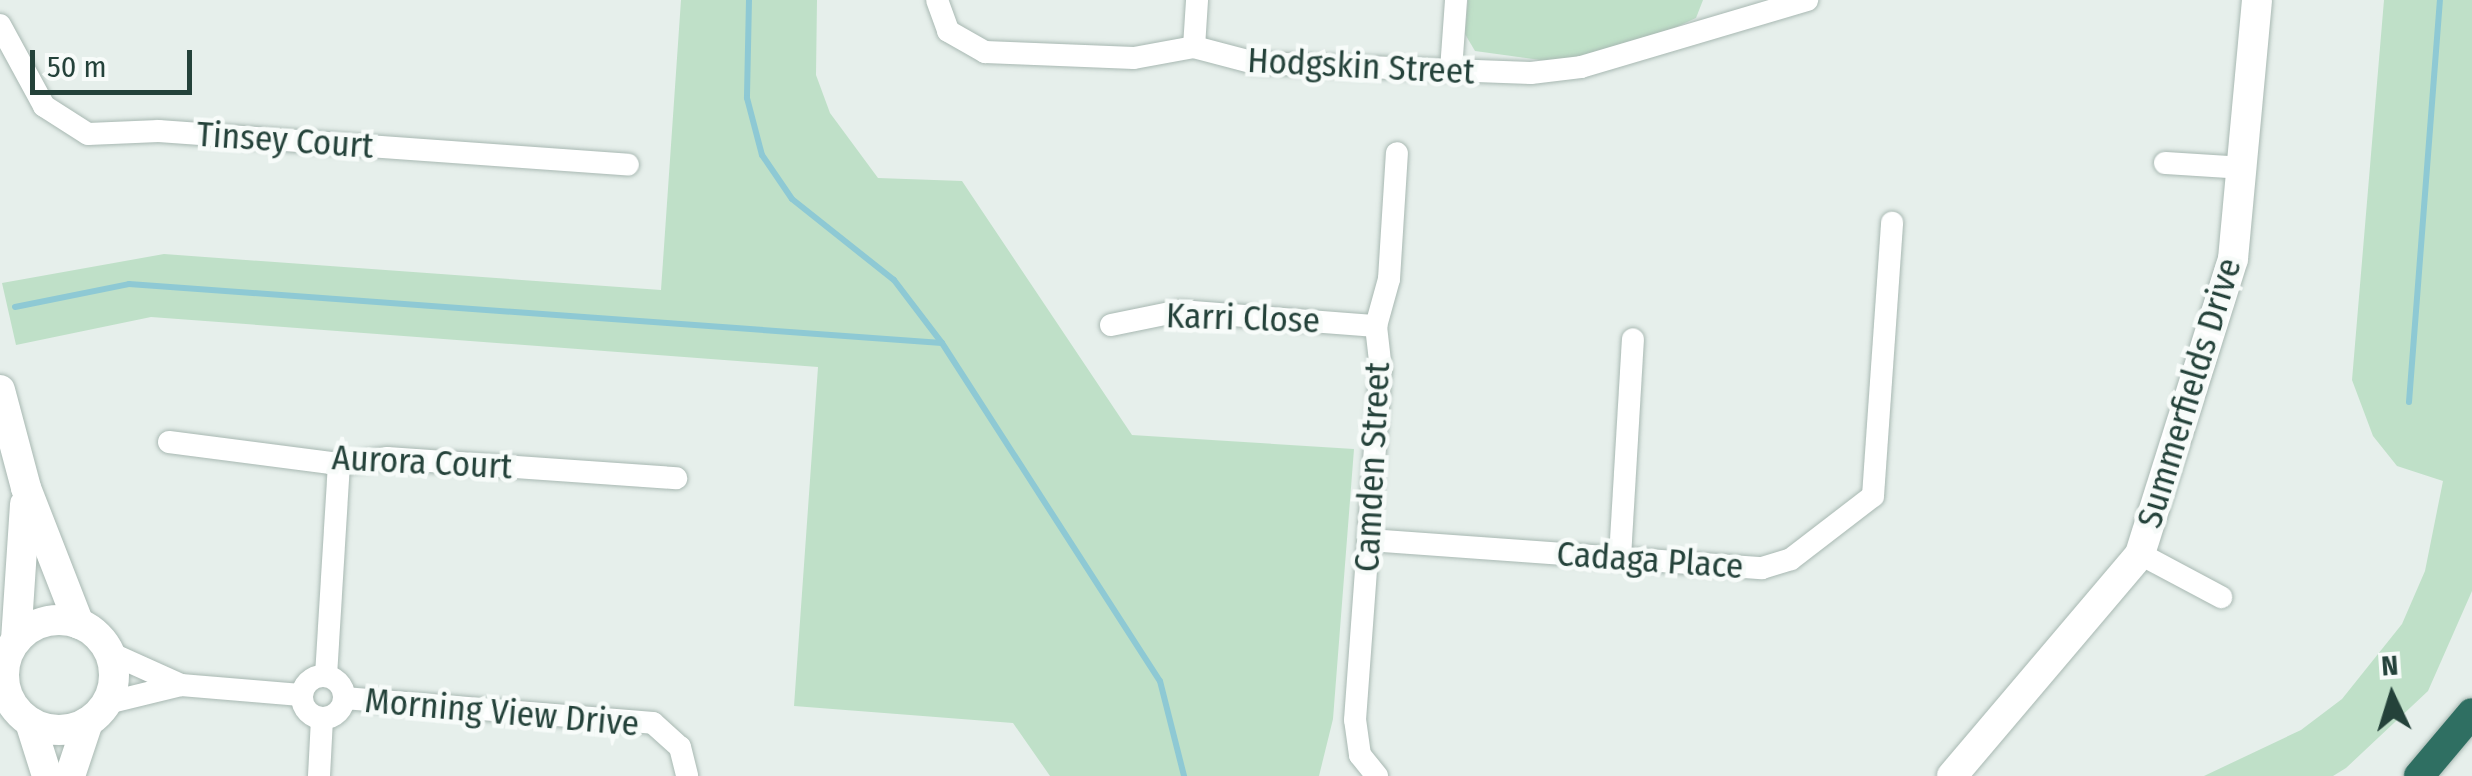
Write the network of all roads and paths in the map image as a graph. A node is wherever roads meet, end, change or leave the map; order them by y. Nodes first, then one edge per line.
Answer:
1 (937, 0) edge
2 (1197, 0) edge
3 (1456, 0) edge
4 (1807, 0) edge
5 (2257, 0) edge
6 (1724, 11) edge
7 (0, 25) edge
8 (1194, 47) junction
9 (1452, 70) junction
10 (1396, 153) dead end
11 (2166, 163) dead end
12 (628, 165) dead end
13 (2245, 168) junction
14 (1892, 223) dead end
15 (1111, 325) dead end
16 (1376, 326) junction
17 (1633, 338) dead end
18 (0, 390) edge
19 (169, 442) dead end
20 (338, 464) junction
21 (676, 478) dead end
22 (26, 488) junction
23 (1369, 540) junction
24 (2140, 554) junction
25 (1620, 557) junction
26 (2220, 597) dead end
27 (79, 624) junction
28 (16, 640) junction
29 (110, 653) junction
30 (326, 676) junction
31 (181, 685) junction
32 (301, 695) junction
33 (344, 698) junction
34 (97, 713) junction
35 (2472, 713) edge
36 (322, 718) junction
37 (30, 722) junction
38 (47, 776) edge
39 (70, 776) edge
40 (319, 776) edge
41 (687, 776) edge
42 (1377, 776) edge
43 (1952, 776) edge
44 (2419, 776) edge

1 - 8 street, Hodgskin Street
2 - 8 street
3 - 9 street
4 - 6 street, Hodgskin Street
5 - 13 street, Summerfields Drive
6 - 9 street, Hodgskin Street
7 - 12 street, Tinsey Court
8 - 9 street, Hodgskin Street
10 - 16 street, Camden Street
11 - 13 street
13 - 24 street, Summerfields Drive
14 - 25 street, Cadaga Place
15 - 16 street, Karri Close
16 - 23 street, Camden Street
17 - 25 street
18 - 22 street
19 - 20 street, Aurora Court
20 - 21 street, Aurora Court
20 - 30 street
22 - 27 street
22 - 28 street
23 - 25 street, Cadaga Place
23 - 42 street, Camden Street
24 - 26 street
24 - 43 street, Summerfields Drive
27 - 28 street
27 - 29 street
28 - 37 street
29 - 31 street
29 - 34 street
30 - 32 street
30 - 33 street
31 - 32 street
31 - 34 street
32 - 36 street
33 - 36 street
33 - 41 street, Morning View Drive
34 - 37 street
34 - 39 street
35 - 44 highway
36 - 40 street
37 - 38 street

